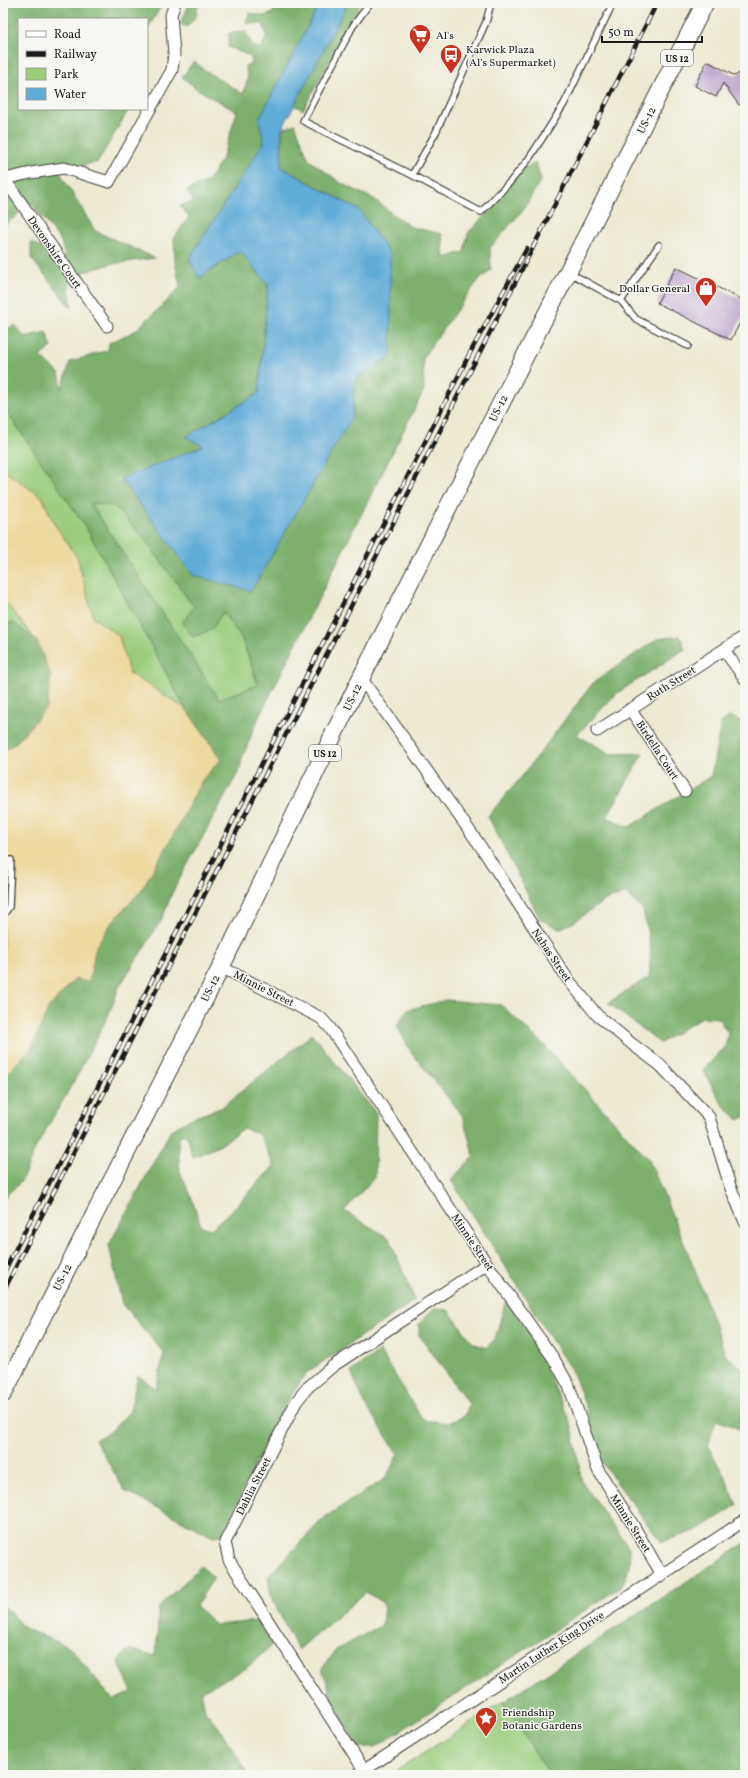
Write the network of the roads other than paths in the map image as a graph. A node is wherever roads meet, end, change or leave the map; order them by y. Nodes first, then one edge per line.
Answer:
1 (175, 3) edge
2 (370, 3) edge
3 (491, 3) edge
4 (613, 3) edge
5 (705, 3) edge
6 (412, 175) junction
7 (4, 178) edge
8 (659, 245) dead end
9 (568, 272) junction
10 (621, 301) junction
11 (107, 326) dead end
12 (688, 346) dead end
13 (745, 636) edge
14 (724, 650) junction
15 (361, 678) junction
16 (745, 679) edge
17 (630, 709) junction
18 (597, 731) dead end
19 (685, 791) dead end
20 (11, 860) dead end
21 (3, 915) edge
22 (221, 966) junction
23 (745, 1222) edge
24 (487, 1264) junction
25 (3, 1394) edge
26 (745, 1520) edge
27 (662, 1574) junction
28 (361, 1773) edge

1 - 7 street, Devonshire Court
2 - 6 lane
3 - 6 lane
4 - 6 lane
5 - 9 main road, US-12 / US 12
7 - 11 street, Devonshire Court
8 - 10 lane
9 - 10 lane
9 - 15 main road, US-12 / US 12
10 - 12 lane
13 - 14 street, Ruth Street
14 - 16 street
14 - 17 street, Ruth Street
15 - 22 main road, US-12 / US 12
15 - 23 street, Nahas Street
17 - 18 street, Ruth Street
17 - 19 street, Birdella Court
20 - 21 lane
22 - 24 street, Minnie Street
22 - 25 main road, US-12 / US 12
24 - 27 street, Minnie Street
24 - 28 street, Dahlia Street
26 - 27 street, Martin Luther King Drive
27 - 28 street, Martin Luther King Drive

